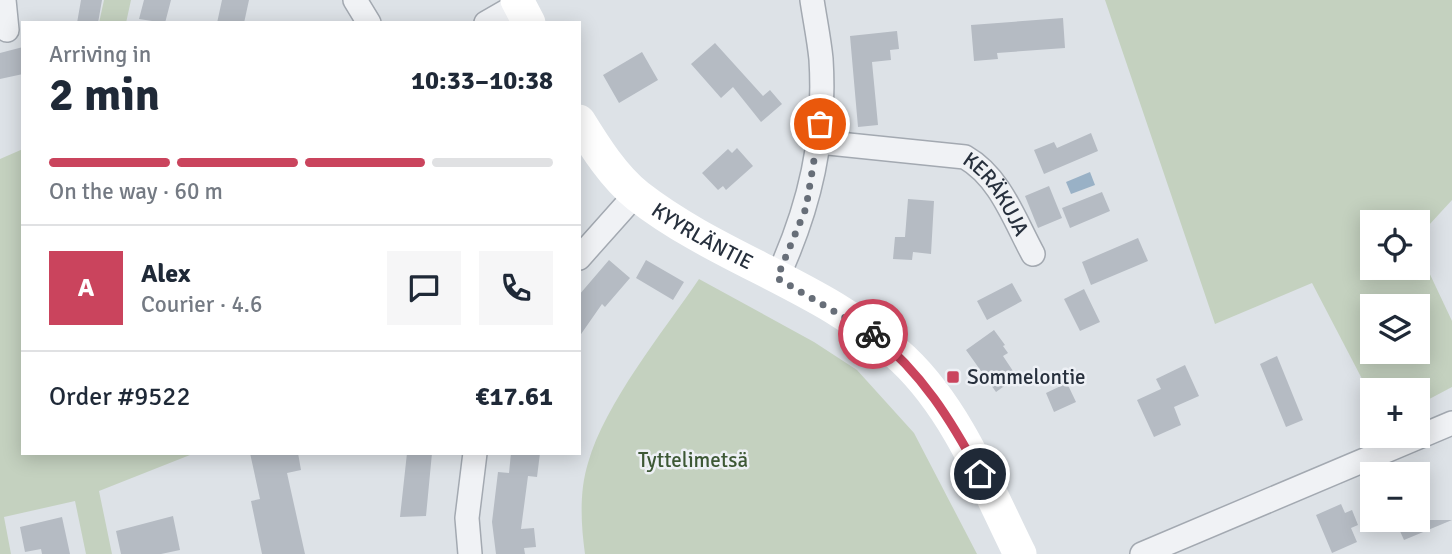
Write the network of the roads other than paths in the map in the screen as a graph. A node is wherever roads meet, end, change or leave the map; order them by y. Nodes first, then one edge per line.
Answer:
1 (4, 0) edge
2 (355, 0) edge
3 (812, 0) edge
4 (522, 9) edge
5 (368, 21) edge
6 (491, 21) edge
7 (10, 31) edge
8 (581, 124) edge
9 (819, 142) junction
10 (636, 194) junction
11 (1032, 254) dead end
12 (581, 256) edge
13 (777, 278) junction
14 (1452, 424) edge
15 (475, 455) edge
16 (470, 554) edge
17 (1020, 554) edge
18 (1142, 554) edge

1 - 7 street
2 - 5 street
3 - 9 street
4 - 6 street
8 - 10 street, KYYRLÄNTIE
9 - 11 street, KERÄKUJA
9 - 13 street
10 - 12 street
10 - 13 street, KYYRLÄNTIE
13 - 17 street, KYYRLÄNTIE
14 - 18 street
15 - 16 street

